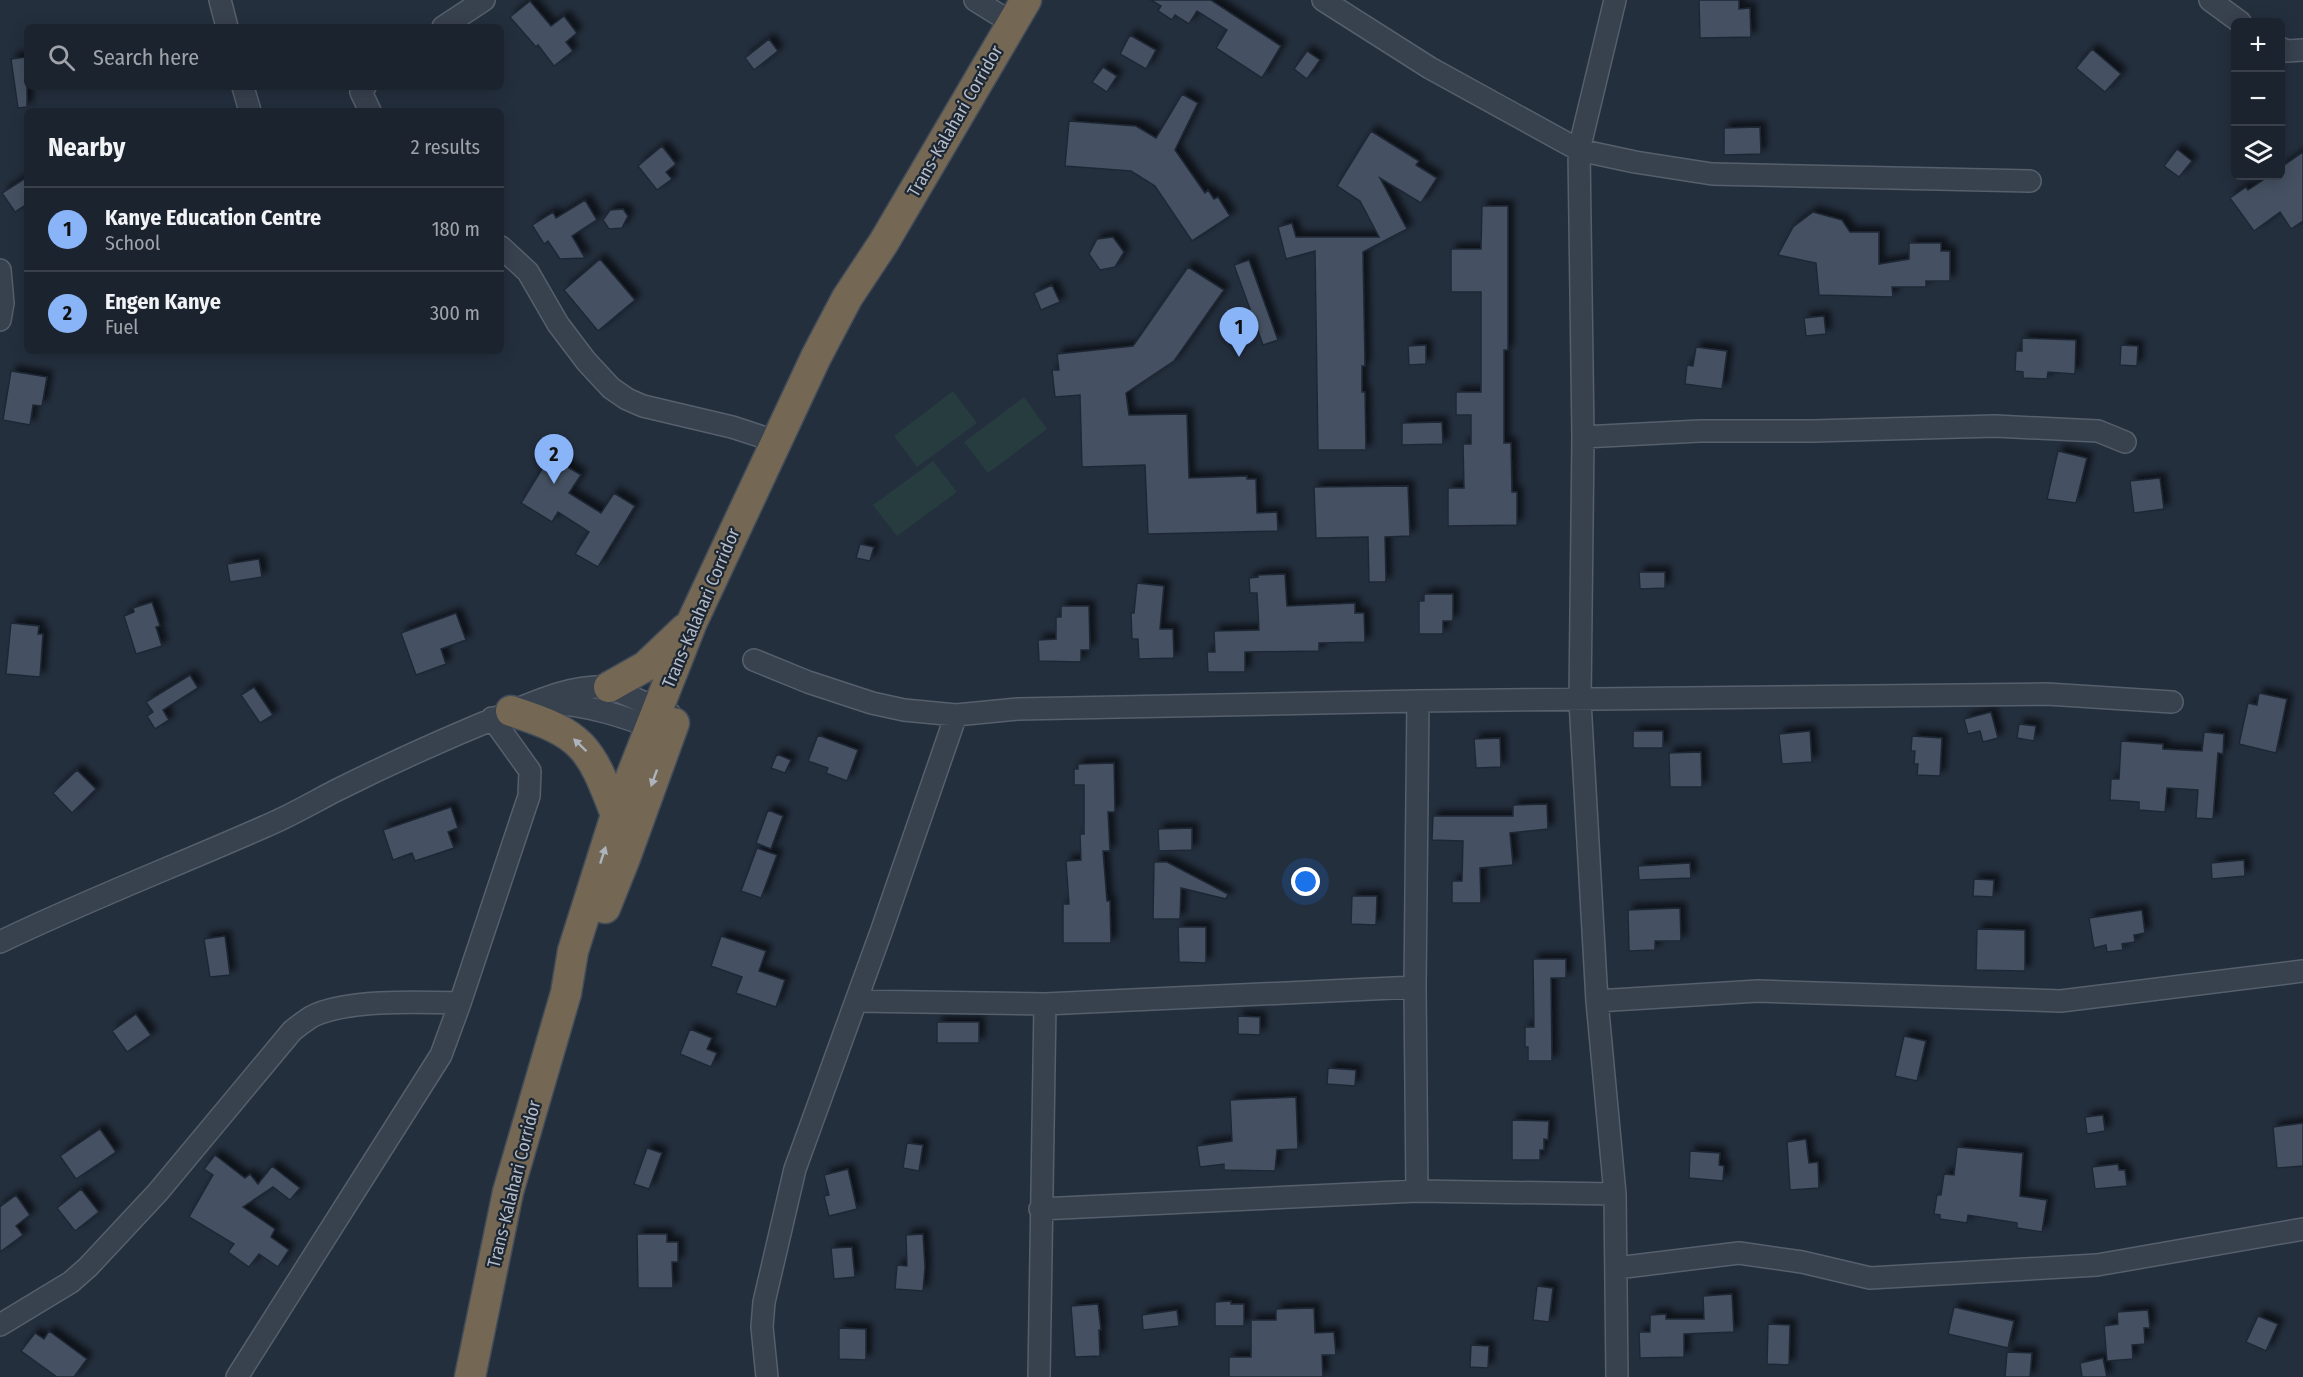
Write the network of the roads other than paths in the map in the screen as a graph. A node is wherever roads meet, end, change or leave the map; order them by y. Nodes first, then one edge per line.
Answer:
1 (220, 0) edge
2 (483, 0) edge
3 (975, 0) edge
4 (1323, 0) edge
5 (1615, 0) edge
6 (2210, 0) edge
7 (1019, 11) edge
8 (2235, 18) edge
9 (226, 24) edge
10 (447, 24) edge
11 (2285, 50) edge
12 (2303, 50) edge
13 (244, 90) edge
14 (363, 90) edge
15 (249, 108) edge
16 (369, 108) edge
17 (1579, 150) junction
18 (2030, 181) dead end
19 (884, 242) junction
20 (504, 250) edge
21 (0, 270) edge
22 (0, 320) edge
23 (1583, 436) junction
24 (775, 441) junction
25 (2125, 442) dead end
26 (692, 622) junction
27 (754, 660) dead end
28 (609, 687) junction
29 (1418, 701) junction
30 (1580, 701) junction
31 (2172, 702) dead end
32 (512, 711) junction
33 (956, 715) junction
34 (664, 722) junction
35 (616, 815) junction
36 (0, 942) edge
37 (2303, 971) edge
38 (1415, 987) junction
39 (567, 993) junction
40 (1598, 1000) junction
41 (856, 1001) junction
42 (460, 1003) junction
43 (1044, 1004) junction
44 (1417, 1191) junction
45 (1615, 1194) junction
46 (1040, 1209) junction
47 (2303, 1228) edge
48 (1617, 1268) junction
49 (0, 1325) edge
50 (237, 1377) edge
51 (470, 1377) edge
52 (767, 1377) edge
53 (1039, 1377) edge
54 (1617, 1377) edge

1 - 9 street
2 - 10 street
3 - 7 street
4 - 17 street
5 - 17 street
6 - 8 street
7 - 19 highway, Trans-Kalahari Corridor
11 - 12 street
13 - 15 street
14 - 16 street
17 - 18 street
17 - 23 street
19 - 24 highway, Trans-Kalahari Corridor
19 - 34 highway, Trans-Kalahari Corridor
20 - 24 street
21 - 22 street
23 - 25 street
23 - 30 street
24 - 26 highway, Trans-Kalahari Corridor
26 - 28 highway
26 - 34 highway, Trans-Kalahari Corridor
27 - 33 street
28 - 32 street
28 - 34 street
29 - 30 street
29 - 33 street
29 - 38 street
30 - 31 street
30 - 40 street
32 - 34 street
35 -> 32 highway
32 - 36 street
32 - 42 street
33 - 41 street
34 - 35 highway, Trans-Kalahari Corridor
34 -> 39 highway, Trans-Kalahari Corridor
39 -> 35 highway, Trans-Kalahari Corridor
37 - 40 street
38 - 43 street
38 - 44 street
39 - 51 highway, Trans-Kalahari Corridor
40 - 45 street
41 - 43 street
41 - 52 street
42 - 49 street
42 - 50 street
43 - 46 street
44 - 45 street
44 - 46 street
45 - 48 street
46 - 53 street
47 - 48 street
48 - 54 street

